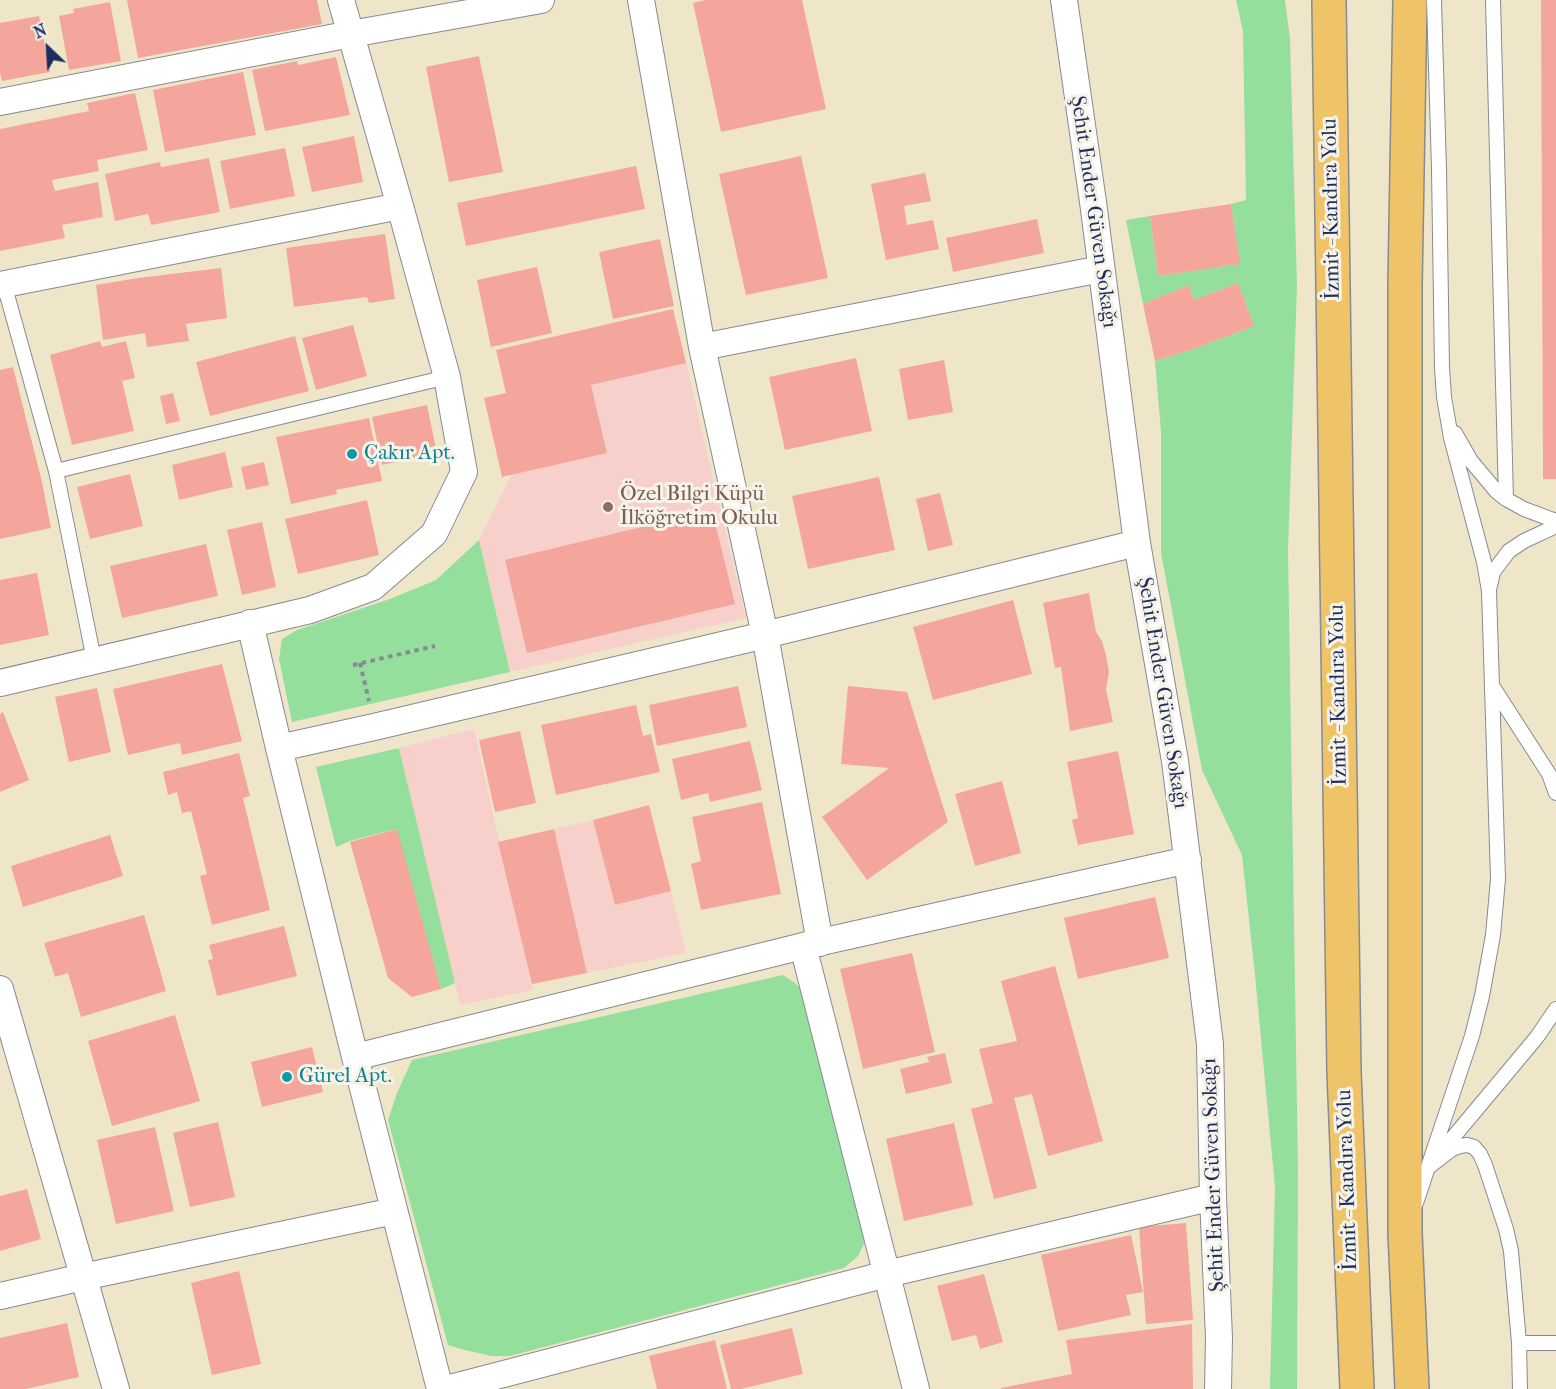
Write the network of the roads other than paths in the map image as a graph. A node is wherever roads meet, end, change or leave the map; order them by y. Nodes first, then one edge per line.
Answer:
1 (341, 0) edge
2 (541, 0) edge
3 (641, 0) edge
4 (1064, 0) edge
5 (1329, 0) edge
6 (1410, 0) edge
7 (1434, 0) edge
8 (1493, 0) edge
9 (351, 34) junction
10 (0, 102) edge
11 (400, 206) junction
12 (1101, 269) junction
13 (2, 285) edge
14 (702, 347) junction
15 (447, 377) junction
16 (1444, 397) junction
17 (56, 471) junction
18 (1506, 499) junction
19 (1556, 523) edge
20 (1137, 543) junction
21 (1489, 591) junction
22 (250, 623) junction
23 (765, 635) junction
24 (94, 660) junction
25 (0, 683) edge
26 (1492, 686) junction
27 (279, 748) junction
28 (1556, 793) edge
29 (1188, 860) junction
30 (812, 945) junction
31 (0, 989) edge
32 (1556, 1010) edge
33 (355, 1057) junction
34 (1429, 1166) junction
35 (1213, 1197) junction
36 (394, 1211) junction
37 (1405, 1233) junction
38 (887, 1274) junction
39 (83, 1277) junction
40 (0, 1296) edge
41 (1519, 1343) junction
42 (1556, 1343) edge
43 (117, 1389) edge
44 (440, 1389) edge
45 (446, 1389) edge
46 (916, 1389) edge
47 (1218, 1389) edge
48 (1357, 1389) edge
49 (1412, 1389) edge
50 (1520, 1389) edge

1 - 9 street
2 - 9 street
3 - 14 street
4 - 12 street, Şehit Ender Güven Sokağı
5 - 48 highway, İzmit - Kandıra Yolu
6 - 37 highway
7 - 16 lane
8 - 18 lane
9 - 10 street
9 - 11 street
11 - 13 street
11 - 15 street
12 - 14 street
12 - 20 street, Şehit Ender Güven Sokağı
13 - 17 lane
14 - 23 street
15 - 17 lane
15 - 22 street
16 - 18 lane
16 - 21 lane
17 - 24 lane
18 - 19 lane
19 - 21 lane
20 - 23 street
20 - 29 street, Şehit Ender Güven Sokağı
21 - 26 lane
22 - 24 street
22 - 27 street
23 - 27 street
23 - 30 street
24 - 25 street
26 - 28 lane
26 - 34 lane
27 - 33 street
29 - 30 street
29 - 35 street, Şehit Ender Güven Sokağı
30 - 33 street
30 - 38 street
31 - 39 street
32 - 34 lane
33 - 36 street
34 - 37 lane
34 - 41 lane
35 - 38 street
35 - 47 street, Şehit Ender Güven Sokağı
36 - 39 street
36 - 44 street
37 - 49 highway
38 - 45 street
38 - 46 street
39 - 40 street
39 - 43 street
41 - 42 lane
41 - 50 lane

